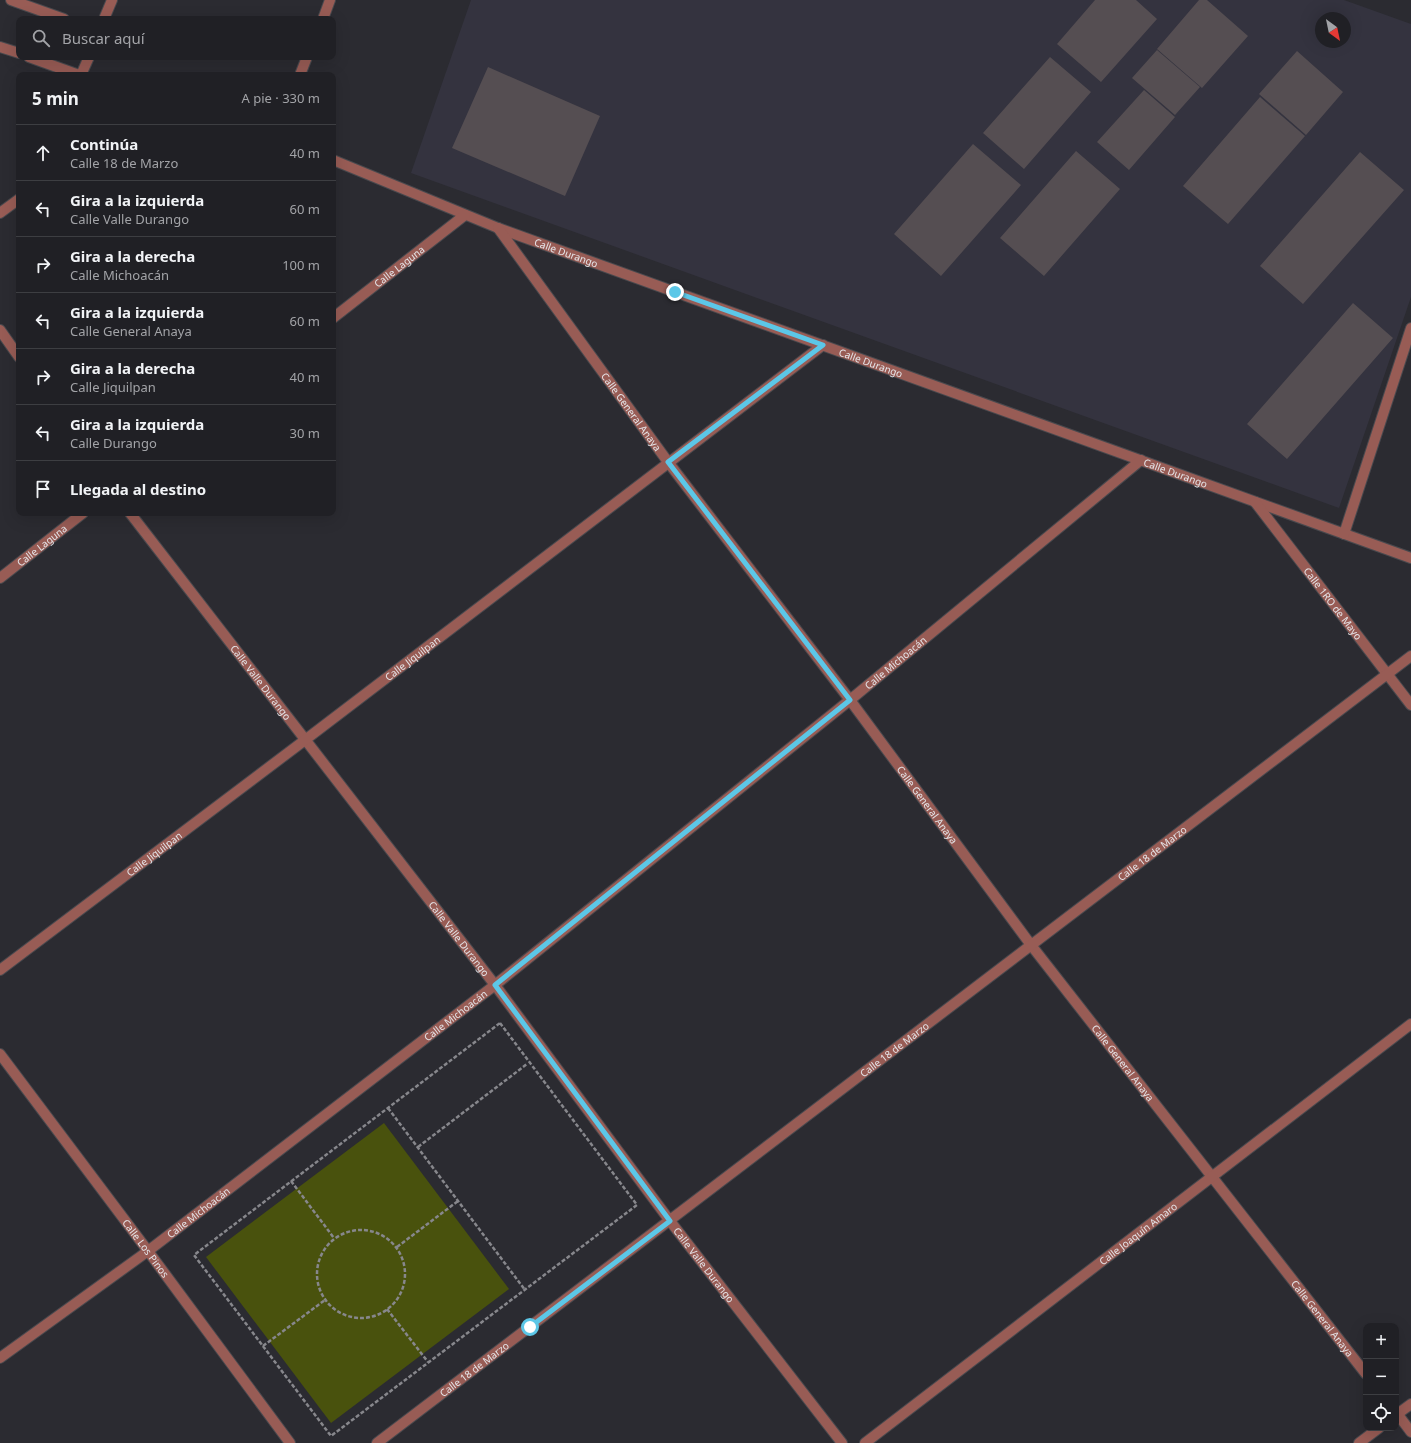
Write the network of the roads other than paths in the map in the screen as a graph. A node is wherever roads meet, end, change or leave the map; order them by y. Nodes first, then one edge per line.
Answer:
1 (11, 0) edge
2 (112, 0) edge
3 (330, 0) edge
4 (56, 16) edge
5 (105, 16) edge
6 (324, 16) edge
7 (0, 46) edge
8 (16, 52) edge
9 (38, 60) edge
10 (88, 60) edge
11 (307, 60) edge
12 (72, 72) edge
13 (82, 72) edge
14 (301, 72) edge
15 (336, 161) edge
16 (16, 201) edge
17 (0, 213) edge
18 (465, 215) junction
19 (498, 228) junction
20 (336, 316) edge
21 (1411, 328) edge
22 (0, 330) edge
23 (823, 345) junction
24 (16, 353) edge
25 (1141, 460) junction
26 (668, 462) junction
27 (1255, 502) junction
28 (79, 516) edge
29 (132, 516) edge
30 (1344, 534) junction
31 (1411, 558) edge
32 (0, 578) edge
33 (1411, 656) edge
34 (1387, 674) junction
35 (850, 700) junction
36 (1411, 705) edge
37 (305, 740) junction
38 (1031, 945) junction
39 (0, 970) edge
40 (495, 985) junction
41 (1411, 1024) edge
42 (0, 1054) edge
43 (1212, 1176) junction
44 (670, 1221) junction
45 (148, 1251) junction
46 (0, 1358) edge
47 (1363, 1370) edge
48 (1411, 1404) edge
49 (1399, 1412) edge
50 (1399, 1418) edge
51 (1375, 1431) edge
52 (1411, 1432) edge
53 (290, 1443) edge
54 (377, 1443) edge
55 (842, 1443) edge
56 (865, 1443) edge
57 (1359, 1443) edge

1 - 4 street
2 - 5 street
3 - 6 street
7 - 8 street
9 - 12 street
10 - 13 street
11 - 14 street
15 - 18 street, Calle Durango
16 - 17 street
18 - 19 street, Calle Durango
18 - 20 street, Calle Laguna
19 - 23 street, Calle Durango
19 - 26 street, Calle General Anaya
21 - 30 street
22 - 24 street
23 - 25 street, Calle Durango
23 - 26 street, Calle Jiquilpan
25 - 27 street, Calle Durango
25 - 35 street, Calle Michoacán
26 - 35 street, Calle General Anaya
26 - 37 street, Calle Jiquilpan
27 - 30 street, Calle Durango
27 - 34 street, Calle 1RO de Mayo
28 - 32 street, Calle Laguna
29 - 37 street, Calle Valle Durango
30 - 31 street, Calle Durango
33 - 34 street, Calle 18 de Marzo
34 - 36 street, Calle 1RO de Mayo
34 - 38 street, Calle 18 de Marzo
35 - 38 street, Calle General Anaya
35 - 40 street, Calle Michoacán
37 - 39 street, Calle Jiquilpan
37 - 40 street, Calle Valle Durango
38 - 43 street, Calle General Anaya
38 - 44 street, Calle 18 de Marzo
40 - 44 street, Calle Valle Durango
40 - 45 street, Calle Michoacán
41 - 43 street, Calle Joaquín Amaro
42 - 45 street, Calle Los Pinos
43 - 47 street, Calle General Anaya
43 - 56 street, Calle Joaquín Amaro
44 - 54 street, Calle 18 de Marzo
44 - 55 street, Calle Valle Durango
45 - 46 street, Calle Michoacán
45 - 53 street, Calle Los Pinos
48 - 49 street
50 - 52 street
51 - 57 street

